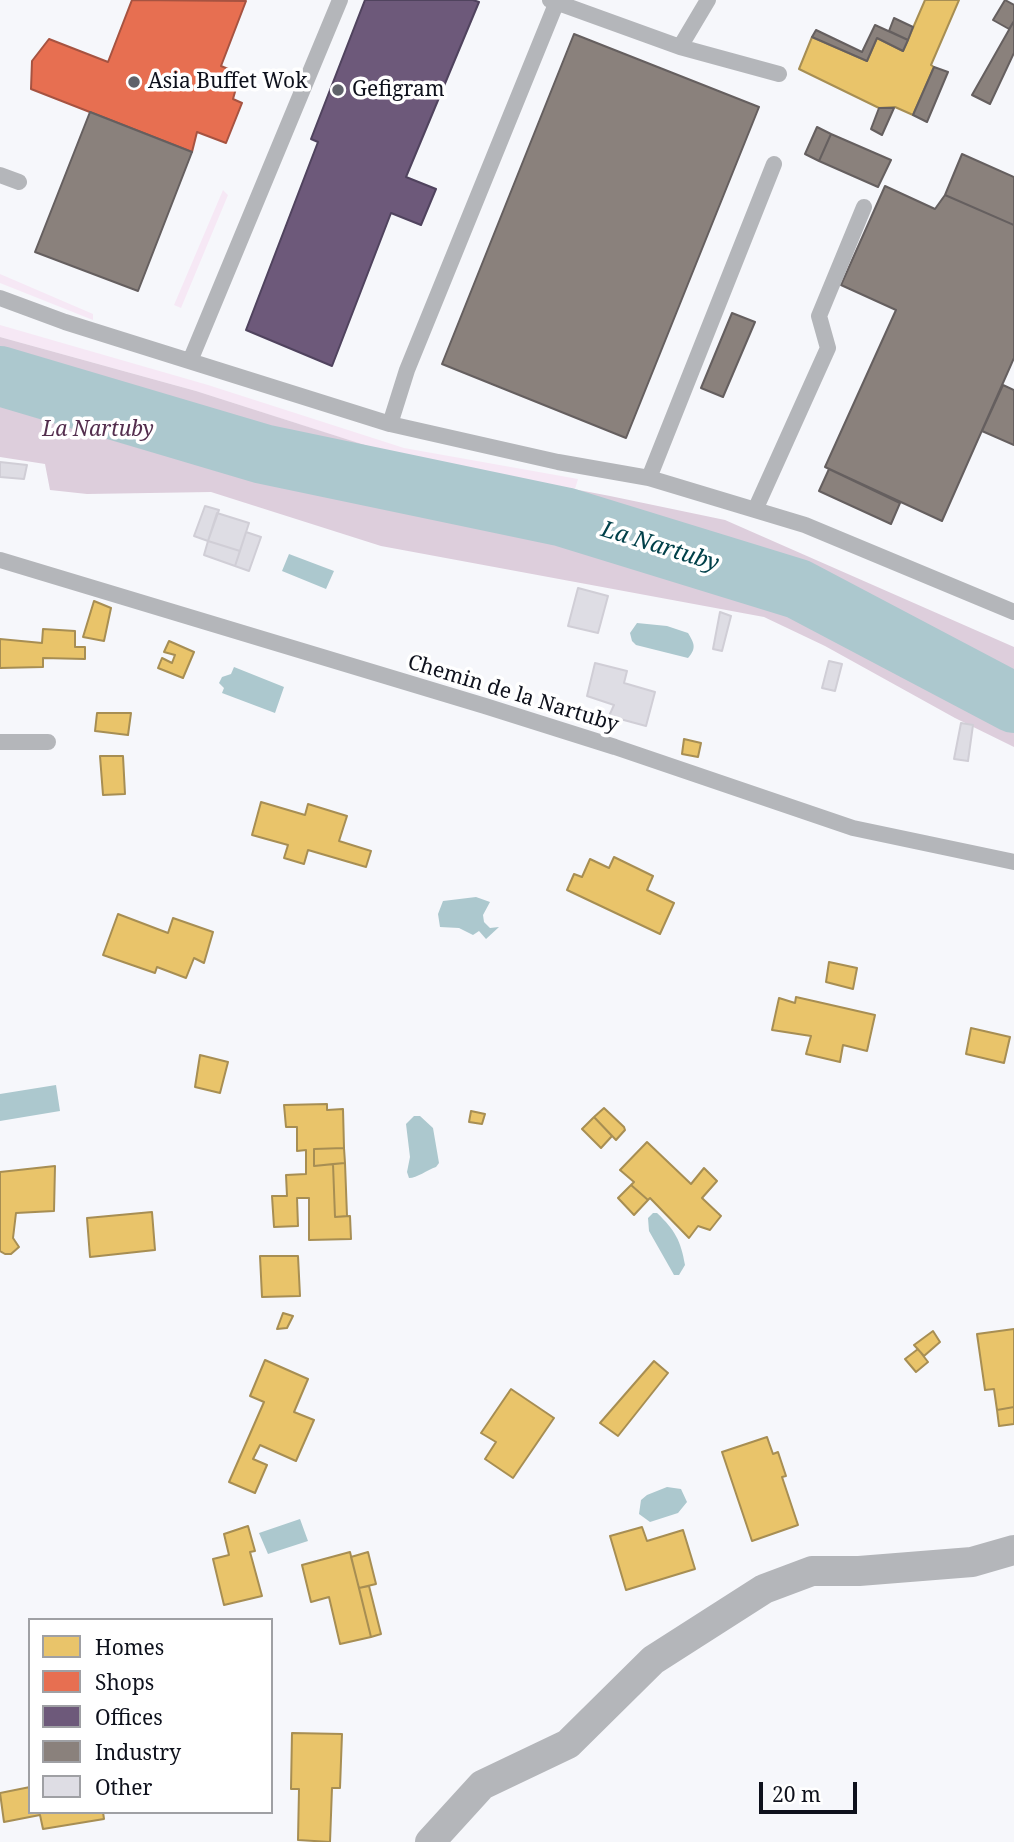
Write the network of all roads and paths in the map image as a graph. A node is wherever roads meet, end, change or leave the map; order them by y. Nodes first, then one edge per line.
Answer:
1 (340, 0) edge
2 (708, 0) edge
3 (553, 2) edge
4 (680, 47) junction
5 (779, 74) dead end
6 (774, 164) dead end
7 (0, 175) edge
8 (19, 182) dead end
9 (864, 207) dead end
10 (0, 298) edge
11 (190, 360) junction
12 (390, 424) junction
13 (649, 478) junction
14 (755, 510) junction
15 (0, 560) edge
16 (1014, 612) edge
17 (0, 742) edge
18 (48, 742) dead end
19 (1014, 862) edge
20 (1014, 1550) edge
21 (430, 1842) edge

1 - 11 lane
2 - 4 lane
3 - 4 lane
3 - 12 lane
4 - 5 lane
6 - 13 lane
7 - 8 lane
9 - 14 lane
10 - 11 lane
11 - 12 lane
12 - 13 lane
13 - 14 lane
14 - 16 lane
15 - 19 lane, Chemin de la Nartuby
17 - 18 lane
20 - 21 street

